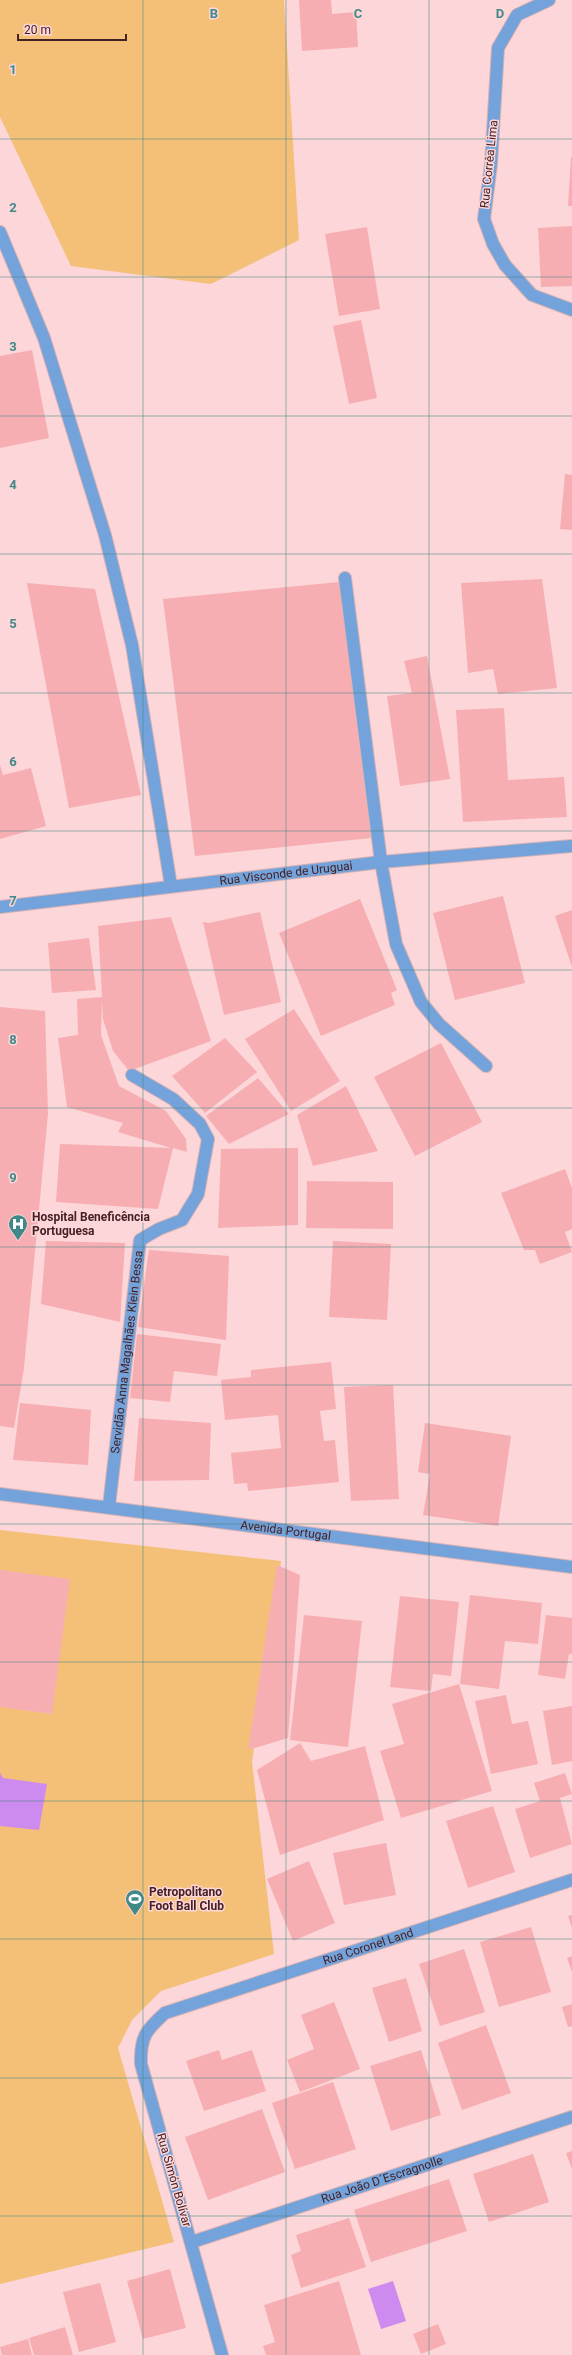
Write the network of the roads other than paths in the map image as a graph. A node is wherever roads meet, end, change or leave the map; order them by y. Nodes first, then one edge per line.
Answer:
1 (549, 0) edge
2 (0, 232) edge
3 (572, 310) edge
4 (345, 578) dead end
5 (572, 846) edge
6 (381, 862) junction
7 (171, 886) junction
8 (0, 907) edge
9 (486, 1066) dead end
10 (132, 1075) dead end
11 (0, 1494) edge
12 (109, 1506) junction
13 (572, 1567) edge
14 (572, 1880) edge
15 (165, 2013) joint
16 (572, 2117) edge
17 (192, 2242) junction
18 (222, 2355) edge

1 - 3 street, Rua Corrêa Lima
2 - 7 street
4 - 6 street
5 - 6 street, Rua Visconde de Uruguai
6 - 7 street, Rua Visconde de Uruguai
6 - 9 street
7 - 8 street, Rua Visconde de Uruguai
10 - 12 street, Servidão Anna Magalhães Klein Bessa
11 - 12 street, Avenida Portugal
12 - 13 street, Avenida Portugal
14 - 15 street, Rua Coronel Land
15 - 17 street, Rua Simón Bolívar
16 - 17 street, Rua João D´Escragnolle
17 - 18 street, Rua Simón Bolívar

